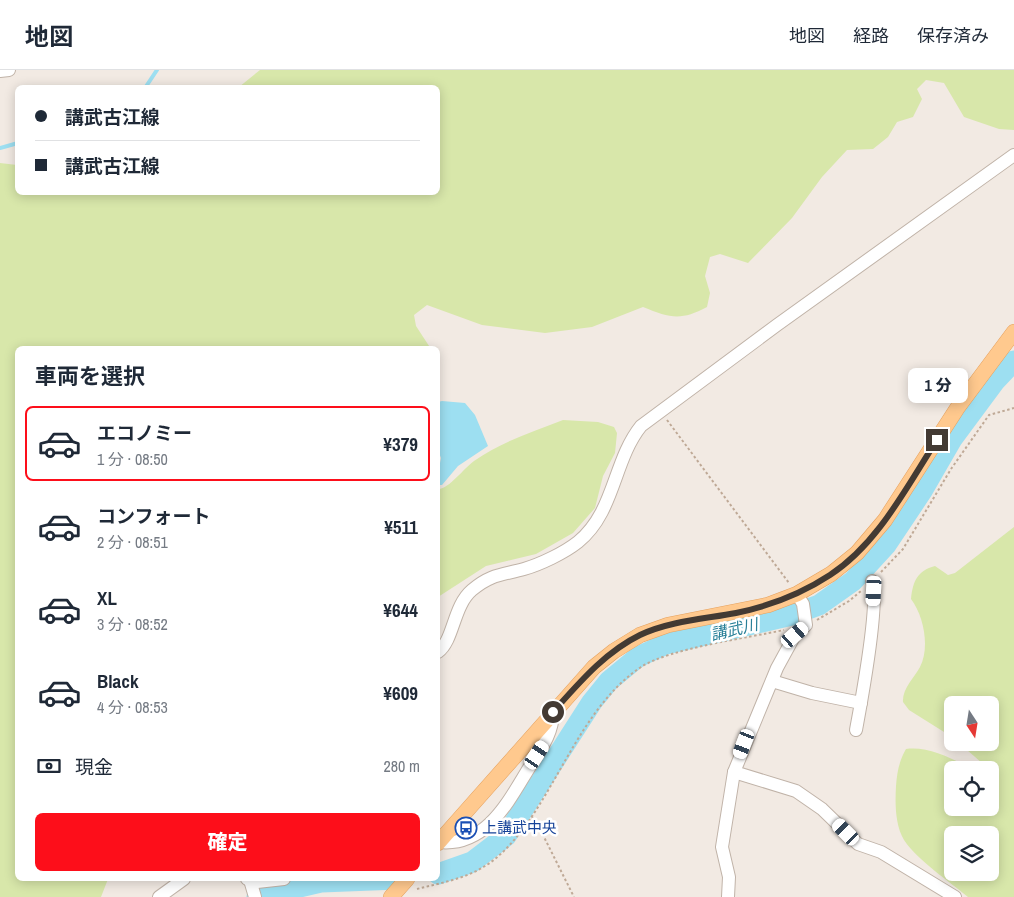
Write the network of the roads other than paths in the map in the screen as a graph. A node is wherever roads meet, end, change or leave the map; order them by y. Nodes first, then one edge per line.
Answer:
1 (9, 70) edge
2 (0, 71) edge
3 (1014, 155) edge
4 (1014, 332) edge
5 (872, 581) road end
6 (800, 599) junction
7 (440, 650) edge
8 (772, 681) junction
9 (861, 703) junction
10 (553, 712) junction
11 (856, 730) dead end
12 (734, 772) junction
13 (440, 841) edge
14 (440, 843) edge
15 (181, 881) edge
16 (266, 881) edge
17 (251, 886) edge
18 (159, 897) edge
19 (728, 897) edge
20 (954, 897) edge

1 - 2 street
3 - 7 street
4 - 6 main road
5 - 9 street
6 - 8 street
6 - 10 main road
8 - 9 street
8 - 12 street
9 - 11 street
10 - 13 main road
10 - 14 street
12 - 19 street
12 - 20 street
15 - 18 street
16 - 17 street

